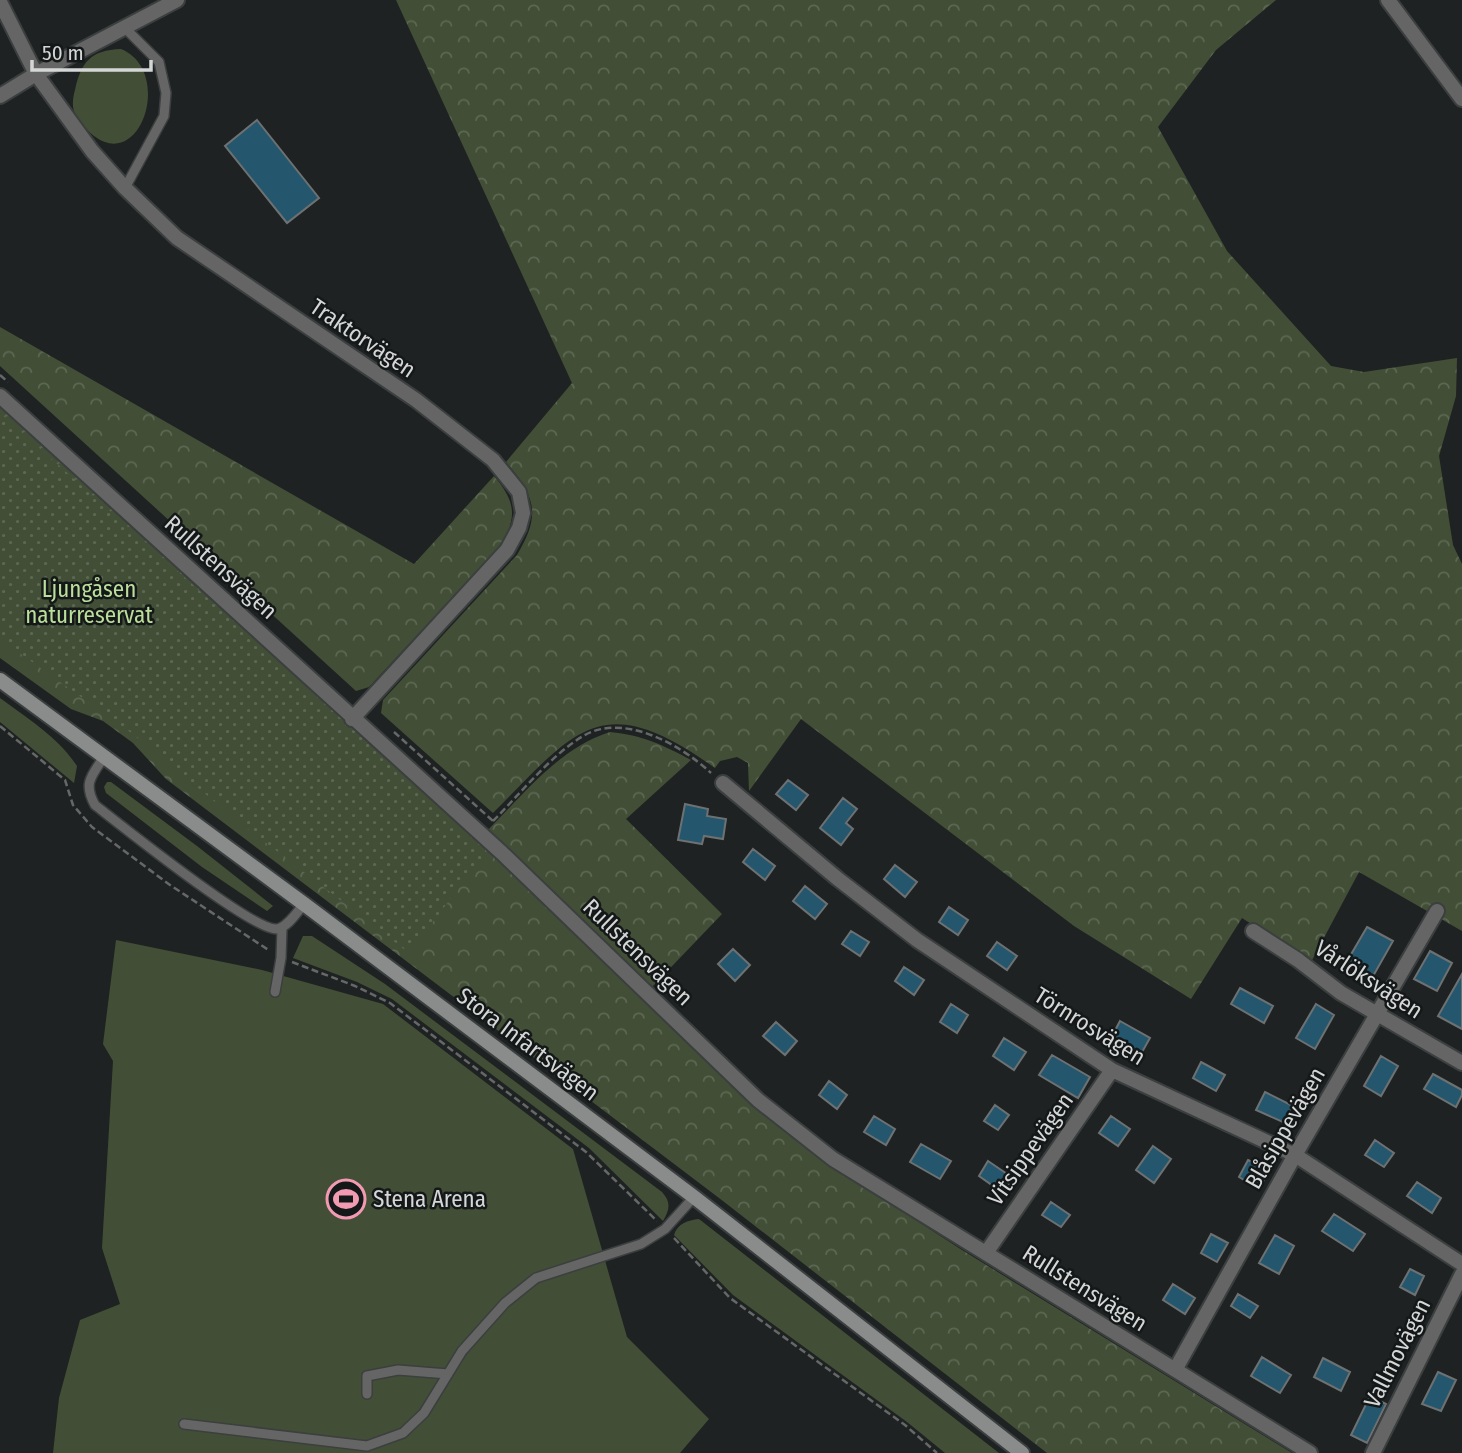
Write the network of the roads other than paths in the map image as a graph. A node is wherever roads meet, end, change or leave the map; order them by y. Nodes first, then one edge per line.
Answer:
1 (177, 0) edge
2 (1388, 0) edge
3 (0, 2) edge
4 (126, 29) junction
5 (36, 74) junction
6 (0, 96) edge
7 (1462, 99) edge
8 (125, 188) junction
9 (0, 397) edge
10 (0, 680) edge
11 (352, 719) junction
12 (104, 757) junction
13 (723, 783) road end
14 (304, 904) junction
15 (1437, 911) dead end
16 (282, 928) junction
17 (1253, 931) dead end
18 (275, 992) dead end
19 (1378, 1015) junction
20 (1462, 1063) edge
21 (1112, 1070) junction
22 (1295, 1155) junction
23 (694, 1197) junction
24 (986, 1253) junction
25 (1462, 1264) edge
26 (1462, 1274) edge
27 (1175, 1370) junction
28 (448, 1374) junction
29 (367, 1394) dead end
30 (184, 1424) dead end
31 (1023, 1453) edge
32 (1310, 1453) edge
33 (1373, 1453) edge

1 - 4 street
2 - 7 street
3 - 5 street, Traktorvägen
4 - 5 street
4 - 8 lane
5 - 6 street
5 - 8 street, Traktorvägen
8 - 11 street, Traktorvägen
9 - 11 street, Rullstensvägen
10 - 12 main road, Stora Infartsvägen
11 - 24 street, Rullstensvägen
12 - 14 main road, Stora Infartsvägen
12 - 16 lane
13 - 21 street, Törnrosvägen
14 - 16 lane
14 - 23 main road, Stora Infartsvägen
15 - 19 street, Blåsippevägen
16 - 18 lane
17 - 19 street, Vårlöksvägen
19 - 20 street, Vårlöksvägen
19 - 22 street, Blåsippevägen
21 - 22 street, Törnrosvägen
21 - 24 street, Vitsippevägen
22 - 25 street, Törnrosvägen
22 - 27 street, Blåsippevägen
23 - 28 lane
23 - 31 main road, Stora Infartsvägen
24 - 27 street, Rullstensvägen
26 - 33 street, Vallmovägen
27 - 32 street, Rullstensvägen
28 - 29 lane
28 - 30 lane

